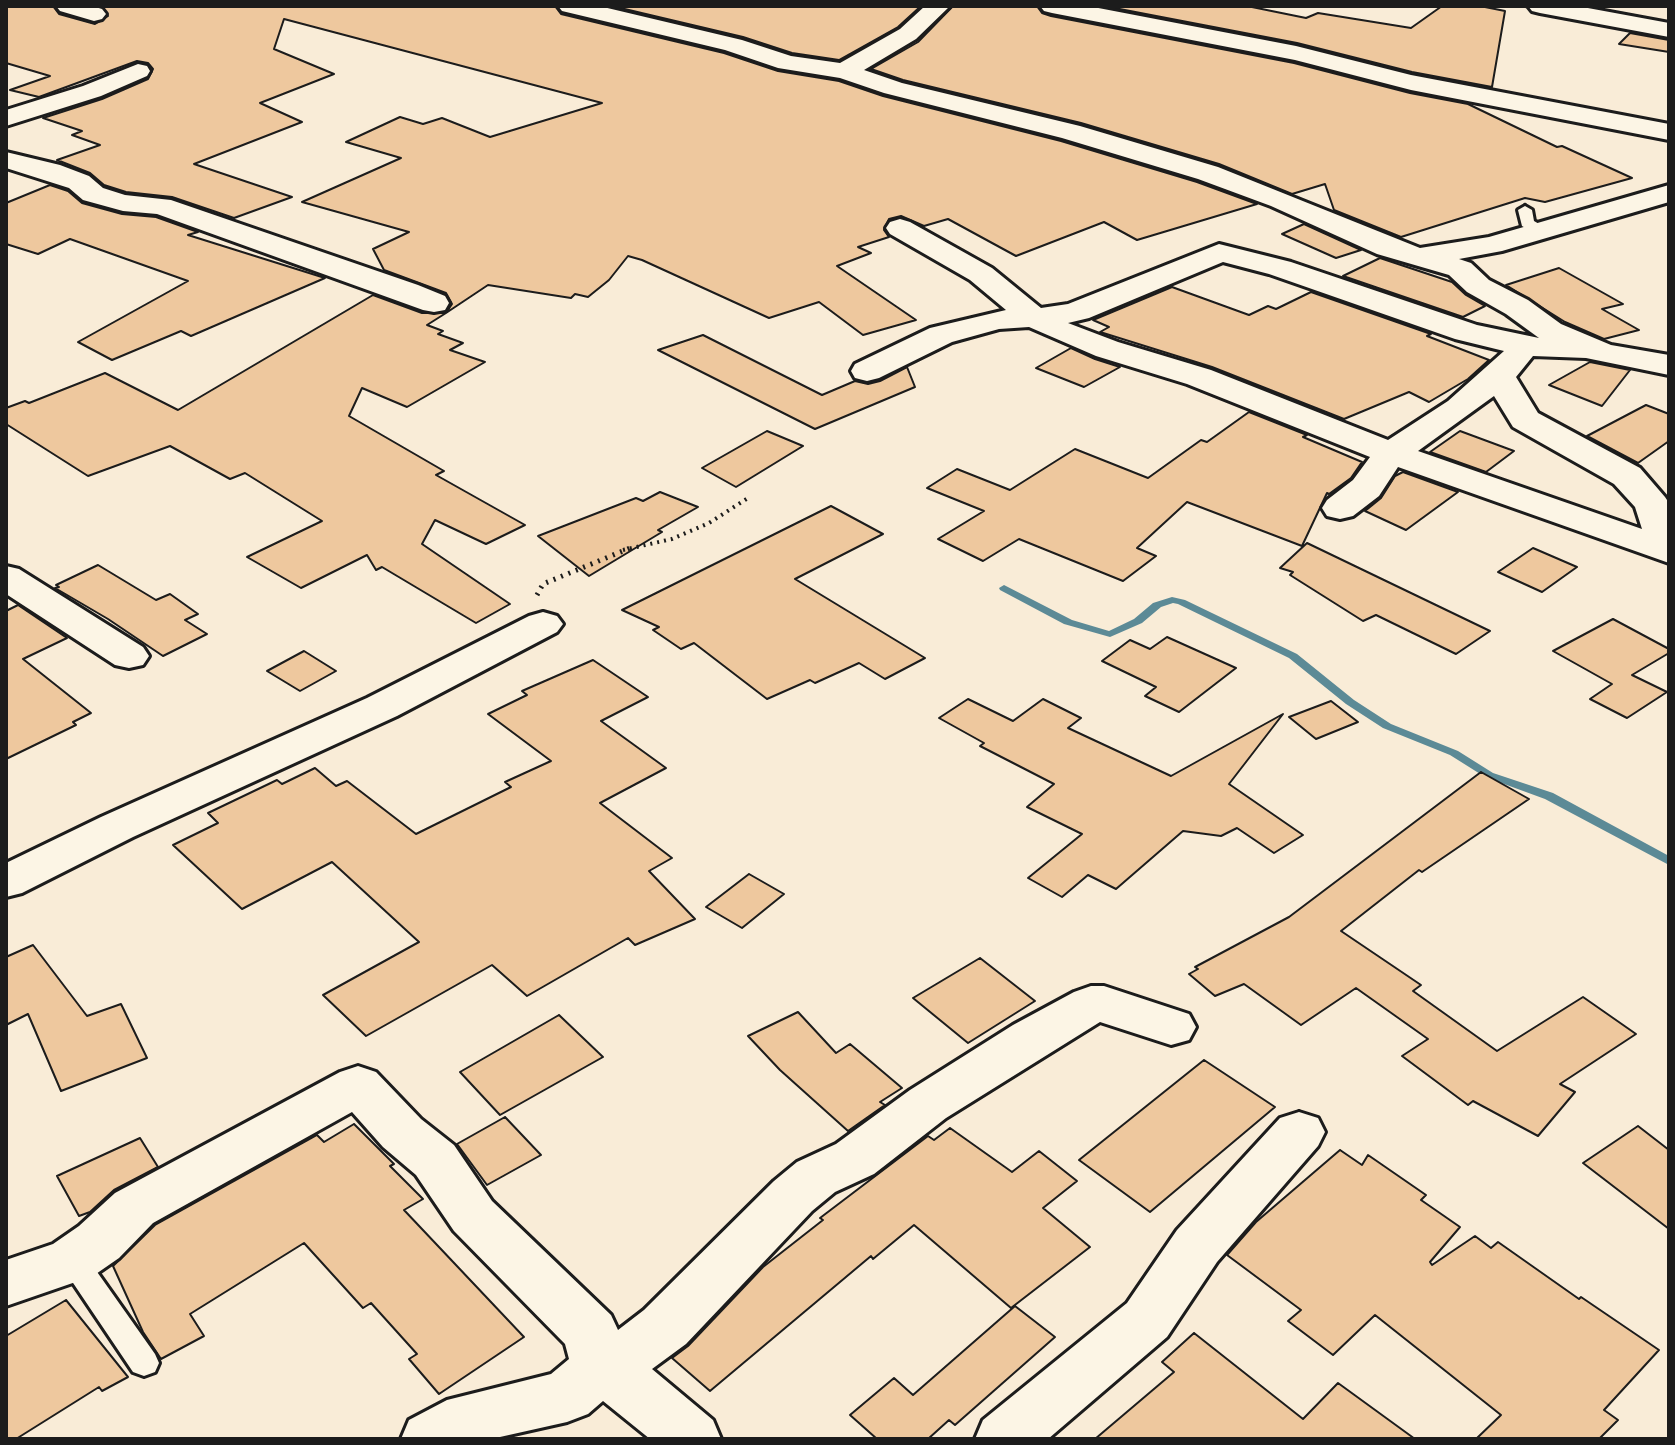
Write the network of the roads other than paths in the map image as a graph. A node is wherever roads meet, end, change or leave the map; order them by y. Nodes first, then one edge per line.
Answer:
1 (68, 6) edge
2 (570, 6) edge
3 (938, 6) edge
4 (1052, 6) edge
5 (1540, 6) edge
6 (94, 14) dead end
7 (1669, 30) edge
8 (138, 71) dead end
9 (844, 71) junction
10 (6, 118) edge
11 (1669, 132) edge
12 (6, 160) edge
13 (1669, 193) edge
14 (1306, 212) junction
15 (900, 228) dead end
16 (1263, 243) junction
17 (1419, 257) junction
18 (434, 303) dead end
19 (1032, 316) junction
20 (1521, 346) junction
21 (1603, 353) junction
22 (1669, 365) edge
23 (867, 371) dead end
24 (1499, 376) junction
25 (1391, 453) junction
26 (1340, 508) dead end
27 (1667, 551) edge
28 (6, 577) edge
29 (540, 612) road end
30 (129, 656) dead end
31 (6, 882) edge
32 (1171, 1027) dead end
33 (1299, 1132) dead end
34 (73, 1260) junction
35 (6, 1283) edge
36 (144, 1363) dead end
37 (601, 1367) junction
38 (431, 1439) edge
39 (691, 1439) edge
40 (1005, 1439) edge

1 - 6 street
2 - 9 street
3 - 9 street
4 - 11 street
5 - 7 street
8 - 10 street
9 - 14 street
12 - 18 street
13 - 17 street
14 - 16 street
14 - 17 street
15 - 19 street
16 - 19 street
16 - 20 street
17 - 21 street
19 - 23 street
19 - 25 street
20 - 21 street
20 - 24 street
21 - 22 street
24 - 25 street
24 - 27 street
25 - 26 street
25 - 27 street
28 - 30 street
29 - 31 street
32 - 37 street
33 - 40 street
34 - 35 street
34 - 36 lane
34 - 37 street
37 - 38 street
37 - 39 street

